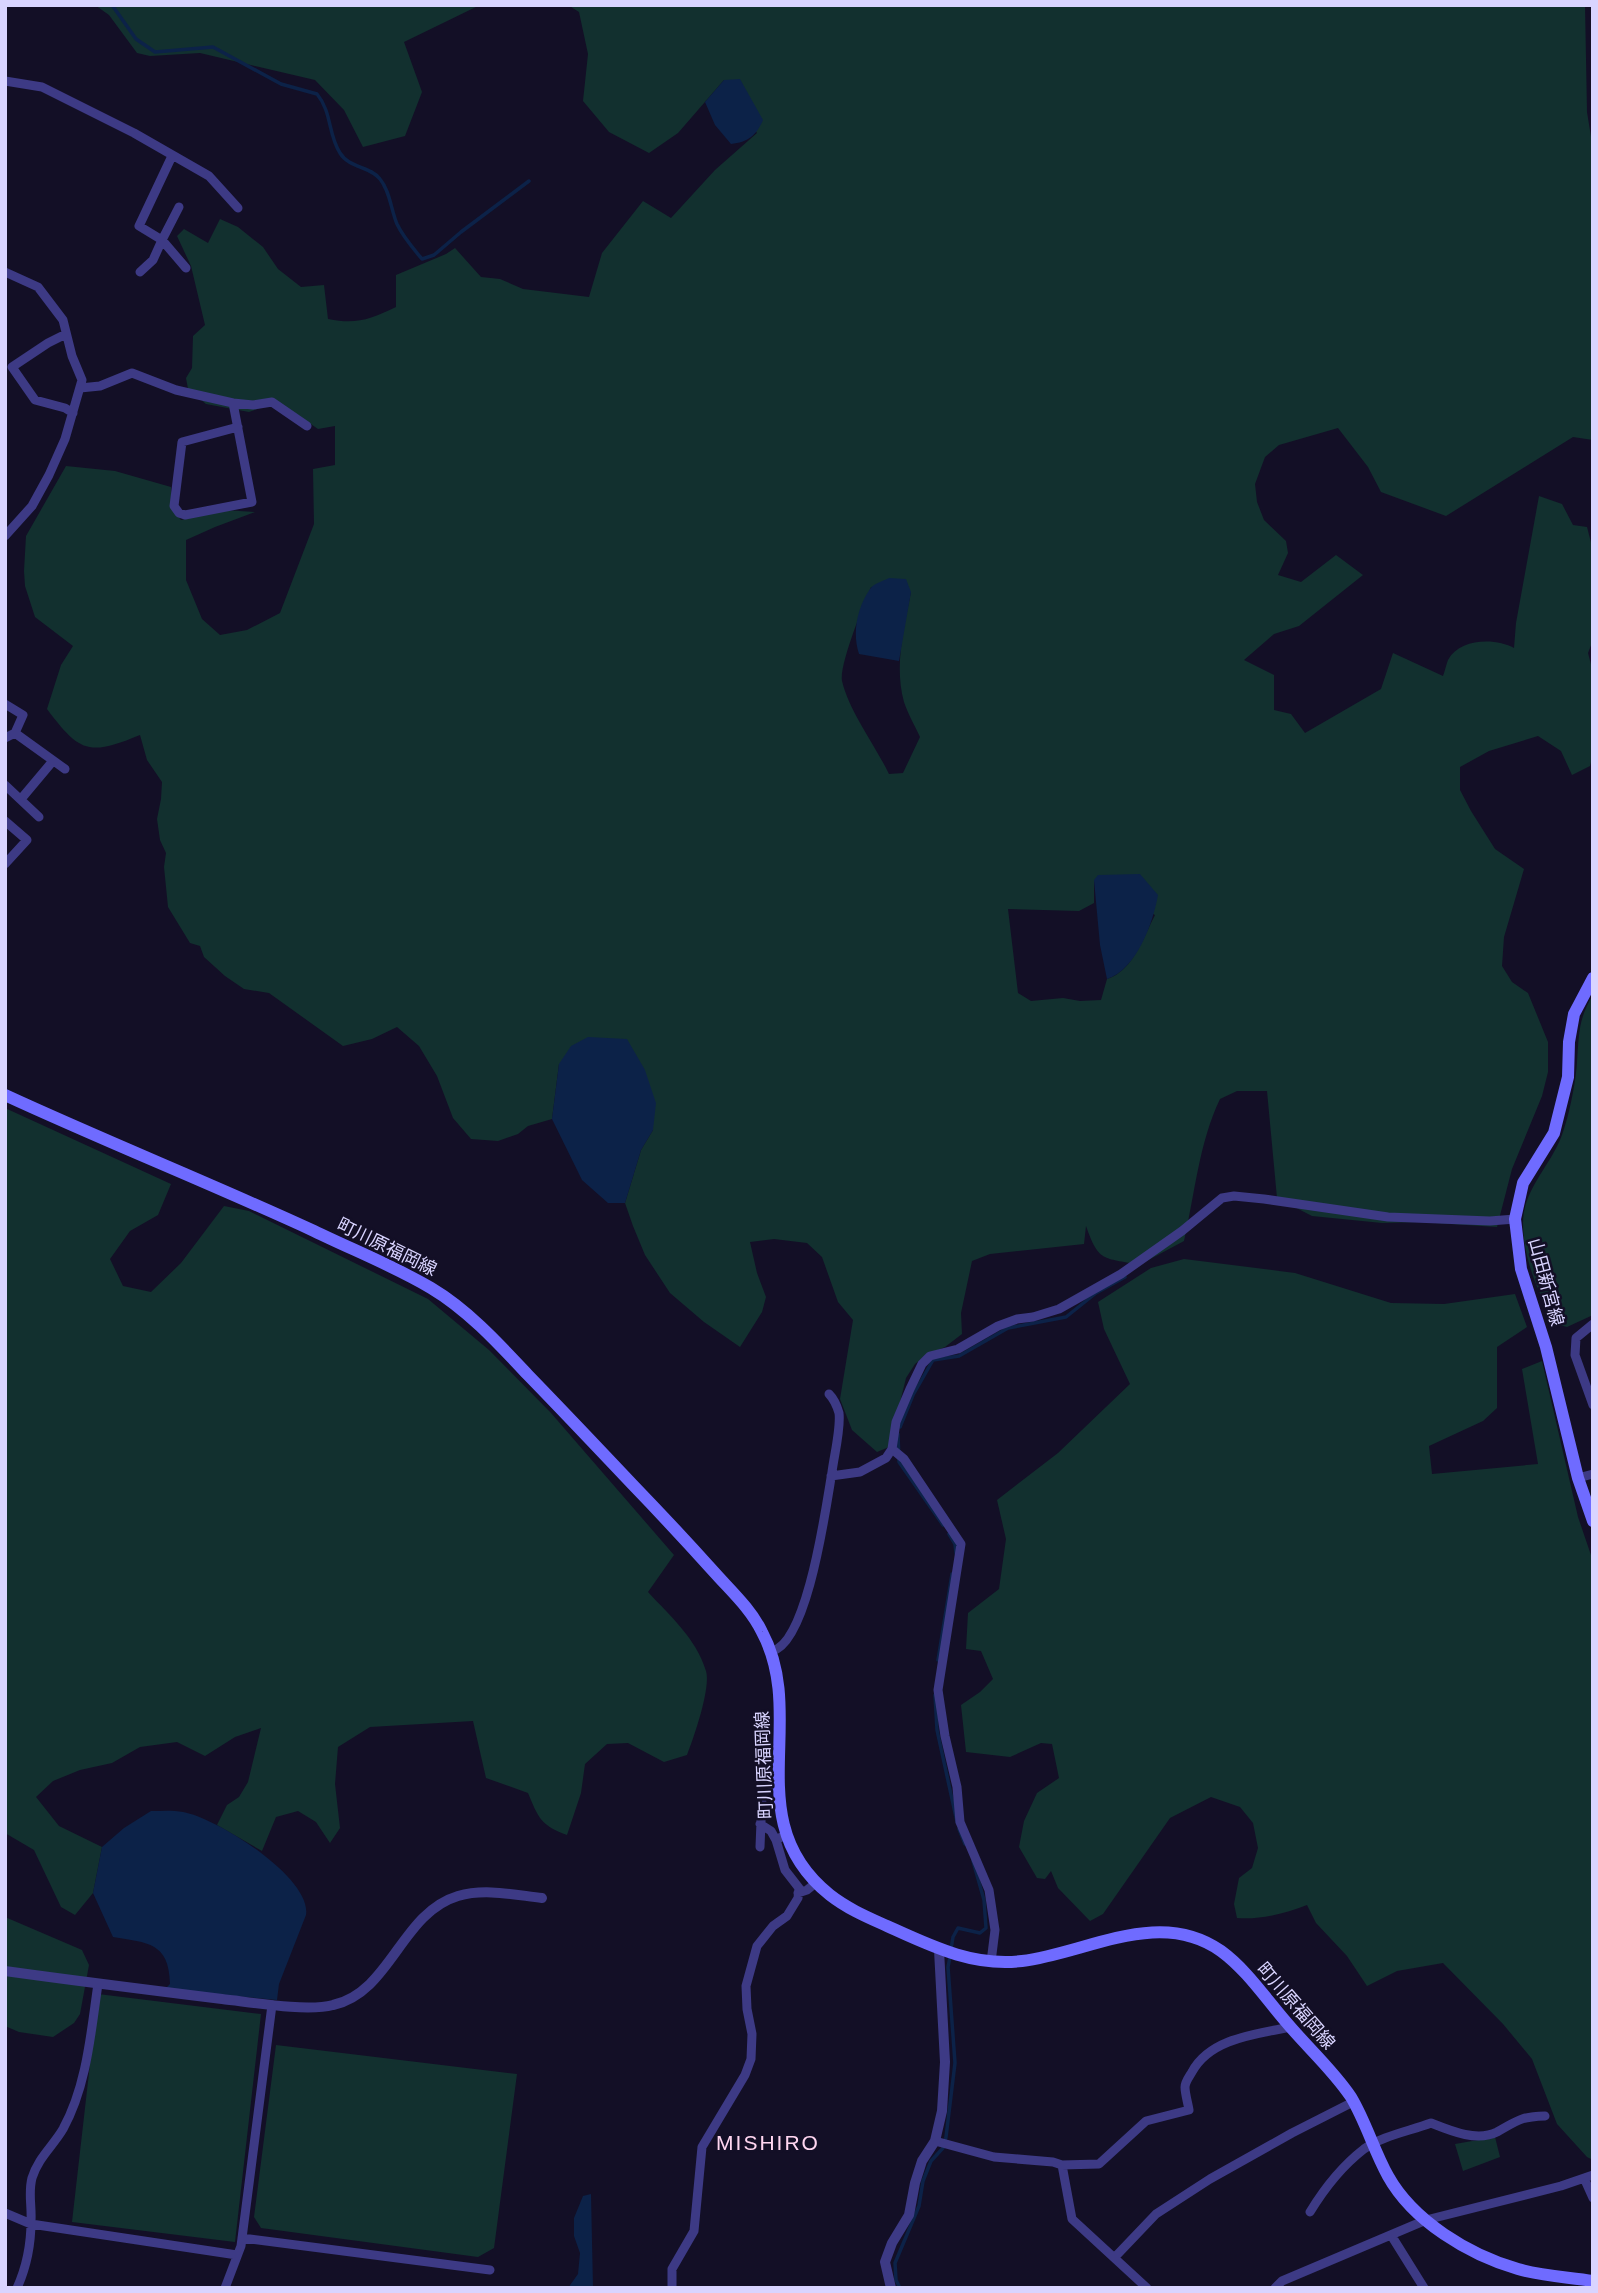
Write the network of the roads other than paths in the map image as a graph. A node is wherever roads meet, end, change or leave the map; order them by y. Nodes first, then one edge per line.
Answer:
1 (5, 81) edge
2 (173, 156) junction
3 (179, 207) dead end
4 (238, 208) dead end
5 (162, 240) junction
6 (186, 268) dead end
7 (5, 272) edge
8 (139, 272) dead end
9 (66, 334) junction
10 (80, 388) junction
11 (233, 403) junction
12 (74, 413) junction
13 (307, 426) dead end
14 (237, 427) junction
15 (5, 536) edge
16 (5, 704) edge
17 (15, 733) junction
18 (5, 738) edge
19 (52, 762) junction
20 (65, 769) dead end
21 (5, 785) edge
22 (21, 799) junction
23 (39, 817) dead end
24 (5, 821) edge
25 (5, 864) edge
26 (1593, 978) edge
27 (5, 1095) edge
28 (1515, 1219) junction
29 (1593, 1324) edge
30 (829, 1394) dead end
31 (1593, 1405) edge
32 (892, 1449) junction
33 (1593, 1474) edge
34 (831, 1476) junction
35 (1578, 1478) junction
36 (1593, 1521) edge
37 (772, 1651) junction
38 (780, 1788) junction
39 (760, 1824) junction
40 (780, 1838) junction
41 (761, 1847) dead end
42 (817, 1882) junction
43 (799, 1893) junction
44 (542, 1898) dead end
45 (939, 1950) junction
46 (990, 1962) junction
47 (5, 1971) edge
48 (98, 1984) junction
49 (272, 2005) junction
50 (1290, 2027) junction
51 (1353, 2102) junction
52 (1545, 2116) dead end
53 (935, 2141) junction
54 (1374, 2144) junction
55 (1062, 2165) junction
56 (1588, 2177) edge
57 (1593, 2198) edge
58 (1310, 2212) dead end
59 (5, 2213) edge
60 (1426, 2220) junction
61 (31, 2224) junction
62 (1391, 2235) junction
63 (242, 2238) junction
64 (237, 2255) junction
65 (1115, 2257) junction
66 (491, 2270) dead end
67 (1593, 2281) edge
68 (17, 2288) edge
69 (225, 2288) edge
70 (671, 2288) edge
71 (891, 2288) edge
72 (1147, 2288) edge
73 (1275, 2288) edge
74 (1424, 2288) edge

1 - 2 street
2 - 4 street
2 - 5 street
3 - 5 street
5 - 6 street
5 - 8 street
7 - 9 street
9 - 10 street
9 - 12 street
10 - 11 street
10 - 12 street
11 - 13 street
11 - 14 street
12 - 15 street
14 - 14 street
16 - 17 street
17 - 18 street
17 - 19 street
19 - 20 street
19 - 22 street
21 - 22 street
22 - 23 street
24 - 25 street
26 - 28 main road, 山田新宮線
27 - 37 main road, 町川原福岡線
28 - 32 street
28 - 35 main road, 山田新宮線
29 - 31 street
30 - 34 street
32 - 34 street
32 - 46 street
33 - 35 street
34 - 37 street
35 - 36 main road, 山田新宮線
37 - 38 main road, 町川原福岡線
38 - 39 street
38 - 40 main road, 町川原福岡線
39 - 40 street
39 - 41 street
40 - 42 main road, 町川原福岡線
40 - 43 street
42 - 43 street
42 - 45 main road, 町川原福岡線
43 - 70 street
44 - 49 street
45 - 46 main road, 町川原福岡線
45 - 53 street
46 - 50 main road, 町川原福岡線
47 - 48 street
48 - 49 street
48 - 61 street
49 - 63 street
50 - 51 main road, 町川原福岡線
50 - 55 street
51 - 54 main road, 町川原福岡線
51 - 65 street
52 - 54 street
53 - 55 street
53 - 71 street
54 - 58 street
54 - 60 main road, 町川原福岡線
55 - 65 street
56 - 57 street
56 - 60 street
59 - 61 street
60 - 62 street
60 - 67 main road, 町川原福岡線
61 - 64 street
61 - 68 street
62 - 73 street
62 - 74 street
63 - 64 street
63 - 66 street
64 - 69 street
65 - 72 street

